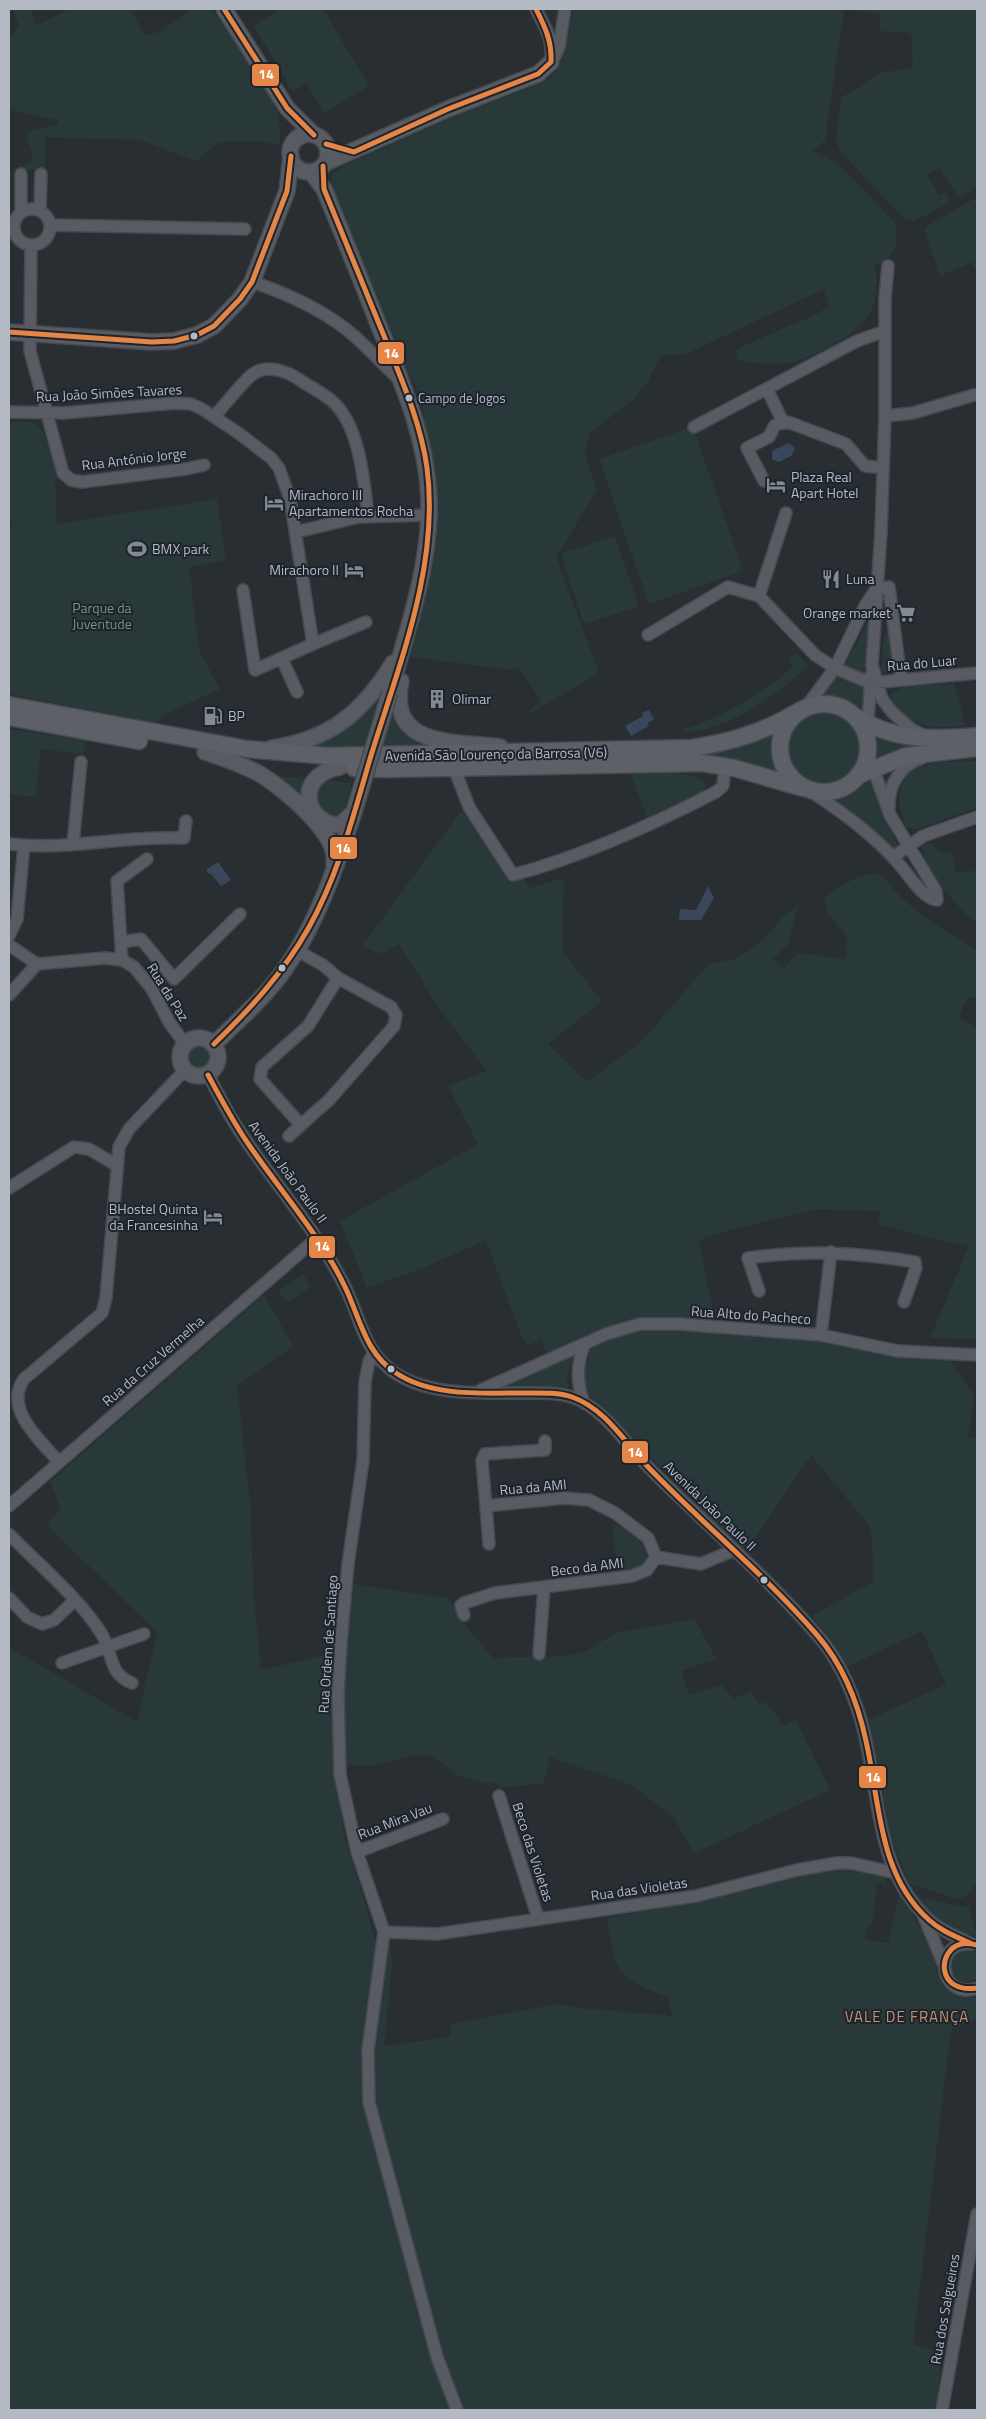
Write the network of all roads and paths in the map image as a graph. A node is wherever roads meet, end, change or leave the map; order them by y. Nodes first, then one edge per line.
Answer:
1 (224, 9) edge
2 (536, 9) edge
3 (565, 9) edge
4 (551, 62) junction
5 (287, 108) junction
6 (320, 139) junction
7 (291, 152) junction
8 (354, 152) junction
9 (316, 168) junction
10 (22, 174) dead end
11 (41, 174) dead end
12 (287, 192) junction
13 (40, 210) junction
14 (21, 211) junction
15 (11, 224) edge
16 (50, 225) junction
17 (245, 229) dead end
18 (31, 245) junction
19 (888, 266) dead end
20 (252, 282) junction
21 (885, 331) junction
22 (9, 332) edge
23 (29, 332) junction
24 (403, 383) junction
25 (767, 389) junction
26 (974, 395) dead end
27 (9, 412) edge
28 (46, 412) junction
29 (885, 416) junction
30 (214, 417) junction
31 (783, 422) junction
32 (694, 427) dead end
33 (204, 464) dead end
34 (883, 468) junction
35 (764, 481) dead end
36 (786, 514) dead end
37 (429, 515) junction
38 (368, 516) junction
39 (296, 532) junction
40 (876, 589) junction
41 (243, 590) dead end
42 (759, 596) junction
43 (366, 622) dead end
44 (648, 635) dead end
45 (312, 644) junction
46 (404, 644) junction
47 (282, 659) junction
48 (835, 668) junction
49 (977, 673) edge
50 (901, 680) junction
51 (873, 683) junction
52 (297, 692) dead end
53 (9, 705) edge
54 (803, 709) junction
55 (9, 717) edge
56 (977, 736) edge
57 (943, 745) junction
58 (869, 746) junction
59 (977, 748) edge
60 (256, 750) junction
61 (205, 752) junction
62 (538, 752) junction
63 (81, 762) dead end
64 (725, 766) junction
65 (340, 767) junction
66 (454, 768) junction
67 (807, 789) junction
68 (354, 812) junction
69 (890, 815) junction
70 (977, 817) edge
71 (186, 820) dead end
72 (9, 844) edge
73 (73, 844) junction
74 (24, 846) junction
75 (908, 846) junction
76 (893, 857) junction
77 (147, 859) dead end
78 (331, 879) junction
79 (240, 914) dead end
80 (9, 936) edge
81 (121, 942) junction
82 (9, 945) edge
83 (296, 950) junction
84 (122, 960) junction
85 (37, 964) junction
86 (338, 978) junction
87 (9, 995) edge
88 (185, 1044) junction
89 (214, 1044) junction
90 (185, 1070) junction
91 (208, 1075) junction
92 (301, 1125) junction
93 (289, 1136) dead end
94 (116, 1165) junction
95 (9, 1188) edge
96 (317, 1238) junction
97 (831, 1252) junction
98 (759, 1291) dead end
99 (904, 1302) dead end
100 (821, 1335) junction
101 (584, 1344) junction
102 (373, 1353) junction
103 (977, 1355) edge
104 (478, 1391) junction
105 (584, 1403) junction
106 (545, 1441) dead end
107 (59, 1462) junction
108 (14, 1499) edge
109 (9, 1506) edge
110 (486, 1506) junction
111 (9, 1534) edge
112 (489, 1544) dead end
113 (734, 1550) junction
114 (656, 1557) junction
115 (544, 1588) junction
116 (9, 1598) edge
117 (74, 1601) junction
118 (464, 1615) dead end
119 (144, 1634) dead end
120 (108, 1647) junction
121 (539, 1654) dead end
122 (62, 1663) dead end
123 (132, 1683) dead end
124 (498, 1796) dead end
125 (444, 1819) dead end
126 (357, 1852) junction
127 (896, 1873) junction
128 (924, 1915) junction
129 (538, 1918) junction
130 (384, 1932) junction
131 (974, 1944) edge
132 (944, 1965) junction
133 (977, 1988) edge
134 (977, 2214) edge
135 (457, 2410) edge
136 (942, 2410) edge

1 - 5 street
2 - 4 street
3 - 4 street
4 - 8 street
5 - 6 street
5 - 7 street
6 - 7 street
6 - 8 street
6 - 9 street
7 - 9 street
7 - 12 street
8 - 9 street
9 - 12 street
9 - 24 street
10 - 14 street
11 - 13 street
12 - 20 street
13 - 14 street
13 - 16 street
14 - 15 street
15 - 18 street
16 - 17 street
16 - 18 street
18 - 23 street, Rua António Jorge
19 - 21 street
20 - 23 street
20 - 24 street
21 - 25 street
21 - 29 street
22 - 23 street
23 - 28 street, Rua António Jorge
24 - 37 street
25 - 31 street
25 - 32 street
26 - 29 street
27 - 28 street, Rua João Simões Tavares
28 - 30 street, Rua João Simões Tavares
28 - 33 street, Rua António Jorge
29 - 34 street
30 - 38 street
30 - 39 street, Rua João Simões Tavares
31 - 34 street
31 - 35 street
34 - 40 street
36 - 42 street
37 - 38 street
37 - 46 street
38 - 39 street
39 - 45 street, Rua João Simões Tavares
40 - 48 street
40 - 50 street
40 - 51 street
41 - 47 street
42 - 44 street
42 - 48 street
43 - 45 street
45 - 47 street
46 - 60 street
46 - 62 street
46 - 68 street, bridge
47 - 52 street
48 - 51 street
48 - 54 street
49 - 50 street, Rua do Luar
50 - 51 street, Rua do Luar
51 - 57 street
51 - 58 street
53 - 60 main road, Avenida São Lourenço da Barrosa (V6)
54 - 58 main road, Avenida São Lourenço da Barrosa (V6)
54 - 62 main road, Avenida São Lourenço da Barrosa (V6)
54 - 67 main road
55 - 61 main road, Avenida São Lourenço da Barrosa (V6)
56 - 57 main road, Avenida São Lourenço da Barrosa (V6)
57 - 58 main road, Avenida São Lourenço da Barrosa (V6)
57 - 58 main road, Avenida São Lourenço da Barrosa (V6)
57 - 59 main road, Avenida São Lourenço da Barrosa (V6)
57 - 69 street
58 - 67 main road, Avenida São Lourenço da Barrosa (V6)
58 - 69 street
60 - 62 main road, Avenida São Lourenço da Barrosa (V6)
61 - 65 main road, Avenida São Lourenço da Barrosa (V6)
61 - 78 street
63 - 73 street
64 - 66 main road, Avenida São Lourenço da Barrosa (V6)
64 - 66 street
64 - 67 main road, Avenida São Lourenço da Barrosa (V6)
65 - 66 main road, Avenida São Lourenço da Barrosa (V6)
65 - 68 street
67 - 76 street
68 - 78 street
69 - 75 street
70 - 75 street
71 - 73 street
72 - 74 street
73 - 74 street
74 - 80 street
75 - 76 street
75 - 76 street
77 - 81 street
78 - 83 street
79 - 81 street
81 - 84 street
82 - 85 street
83 - 86 street
83 - 89 street
84 - 85 street
84 - 88 street, Rua da Paz
85 - 87 street
86 - 92 street
86 - 92 street
88 - 89 street
88 - 90 street
89 - 91 street
90 - 91 street
90 - 94 street
91 - 96 street, Avenida João Paulo II
92 - 93 street
94 - 95 street
94 - 107 street
96 - 102 street, Avenida João Paulo II
96 - 107 street, Rua da Cruz Vermelha
97 - 98 street
97 - 99 street
97 - 100 street
100 - 101 street, Rua Alto do Pacheco
100 - 103 street, Rua Alto do Pacheco
101 - 104 street, Rua Alto do Pacheco
101 - 105 street
102 - 104 street, Avenida João Paulo II
102 - 126 street, Rua Ordem de Santiago
104 - 105 street, Avenida João Paulo II
105 - 113 street, Avenida João Paulo II
106 - 110 street, Rua da AMI
107 - 108 street, Rua da Cruz Vermelha
108 - 109 street, Rua da Cruz Vermelha
110 - 112 street, Rua da AMI
110 - 114 street, Rua da AMI
111 - 117 street
113 - 114 street
113 - 127 street, Avenida João Paulo II
114 - 115 street, Beco da AMI
115 - 118 street, Beco da AMI
115 - 121 street, Beco da AMI
116 - 117 street
117 - 120 street
119 - 120 street
120 - 122 street
120 - 123 street
124 - 129 street, Beco das Violetas
125 - 126 street, Rua Mira Vau
126 - 130 street, Rua Ordem de Santiago
127 - 128 street, Avenida João Paulo II
127 - 129 street, Rua das Violetas
128 - 131 street
128 - 132 street
129 - 130 street, Rua das Violetas
130 - 135 street
131 - 132 street
132 - 133 street
134 - 136 street, Rua dos Salgueiros

